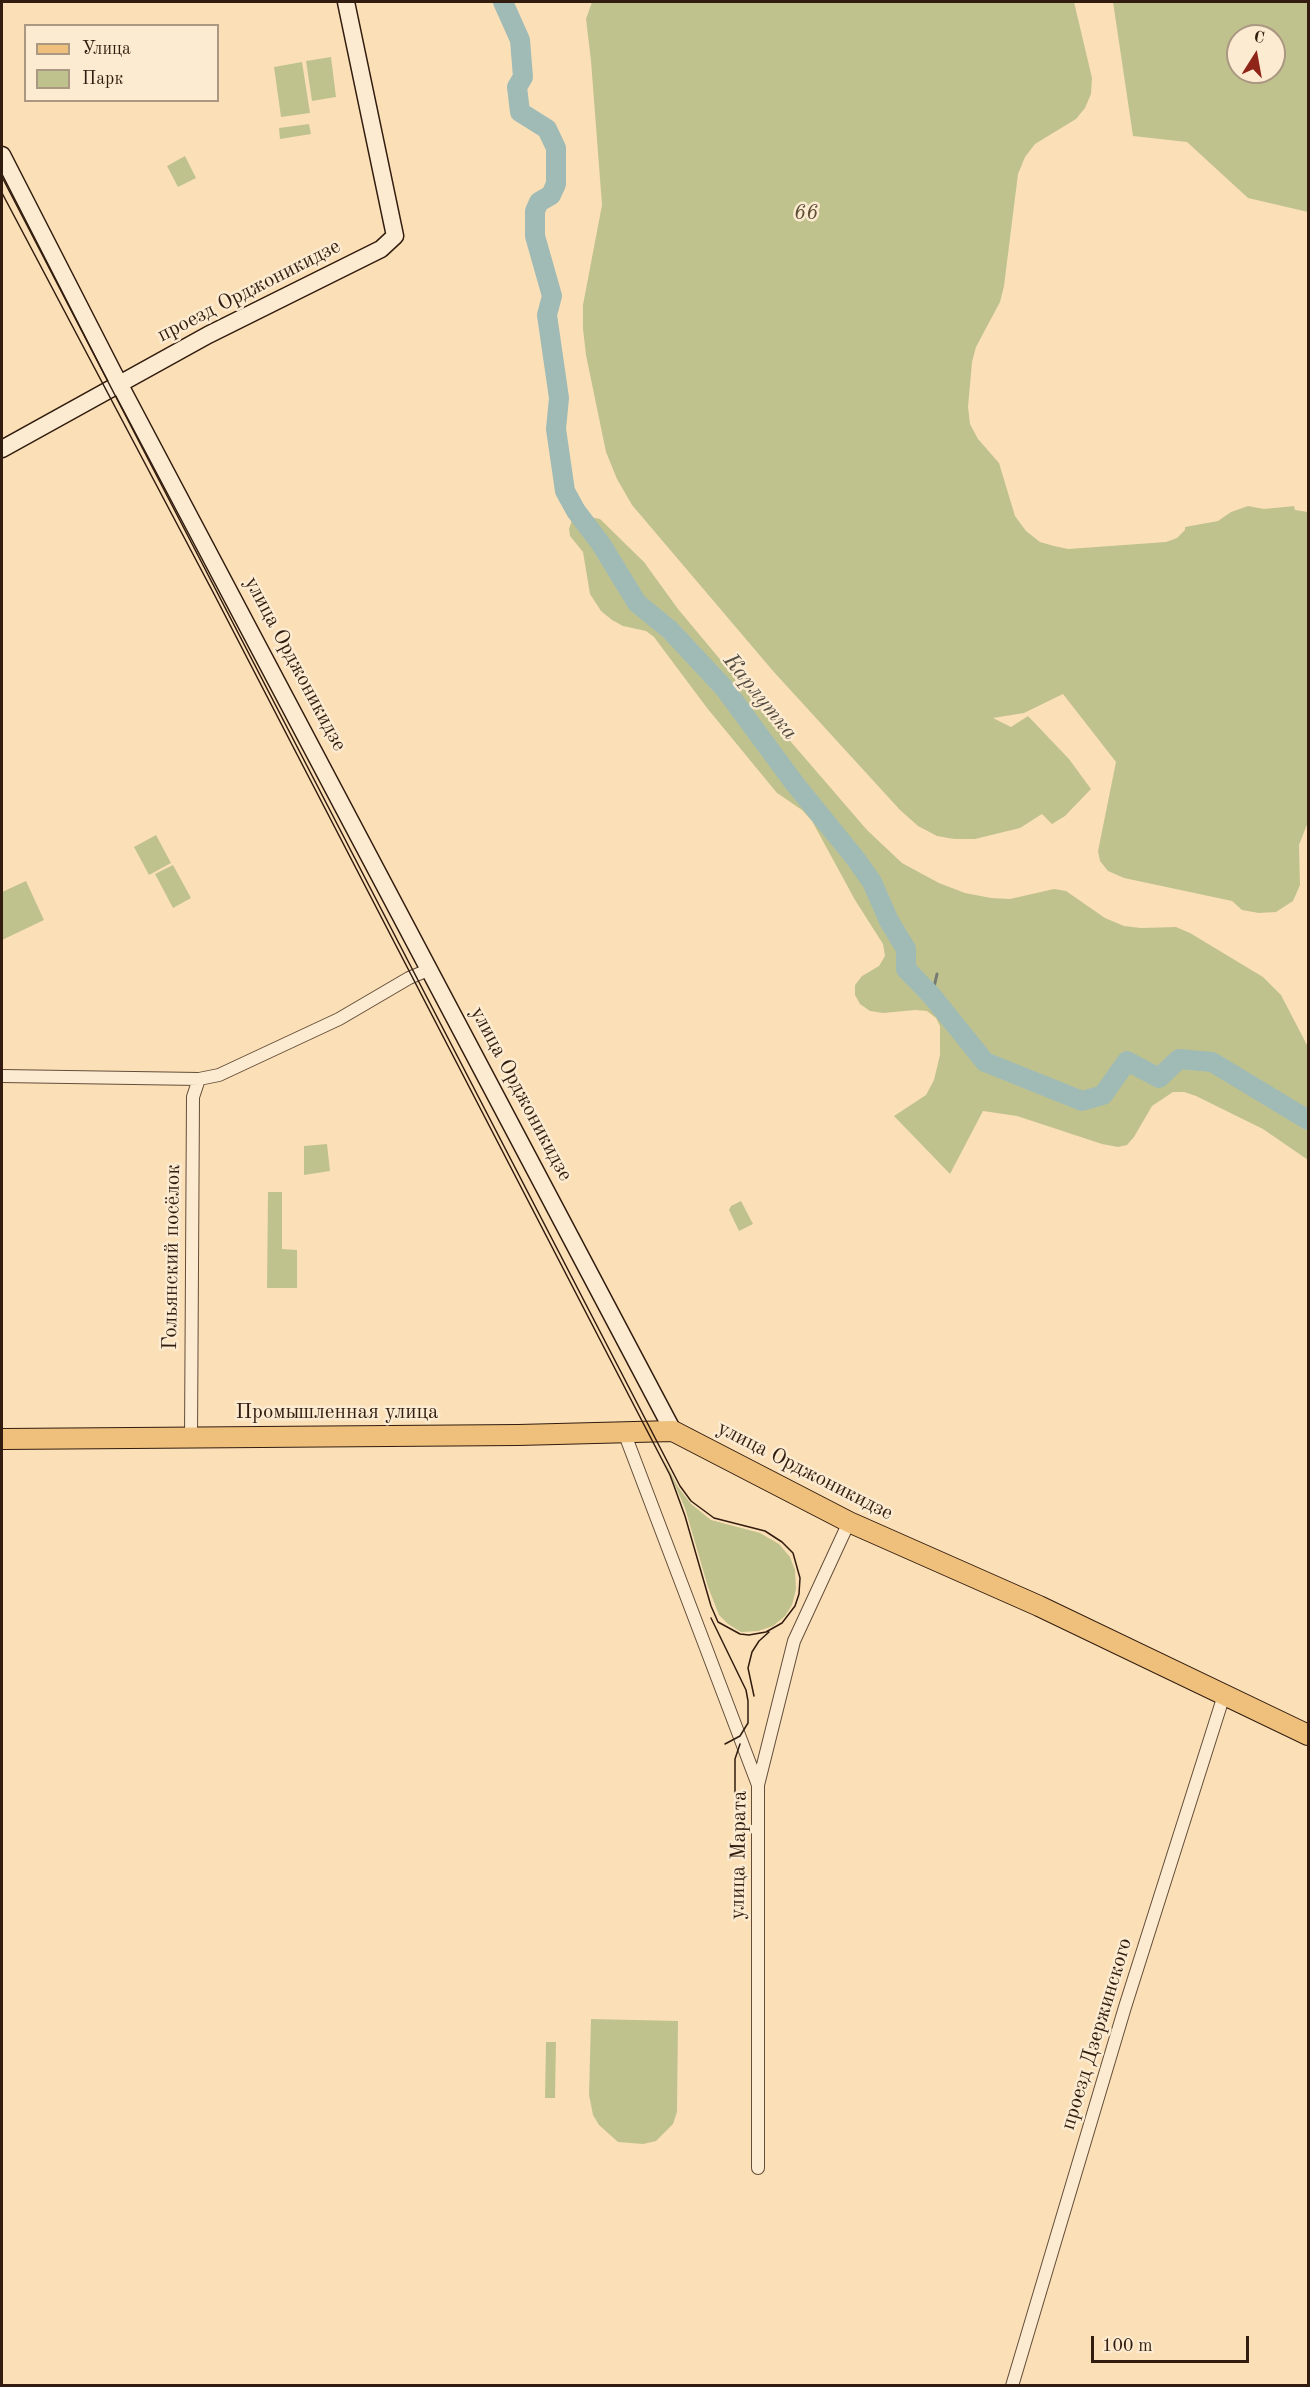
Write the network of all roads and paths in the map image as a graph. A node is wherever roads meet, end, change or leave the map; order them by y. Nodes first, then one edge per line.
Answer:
1 (346, 2) edge
2 (2, 155) edge
3 (120, 384) junction
4 (2, 449) edge
5 (428, 970) junction
6 (2, 1076) edge
7 (199, 1079) junction
8 (673, 1431) junction
9 (624, 1432) junction
10 (191, 1437) junction
11 (2, 1439) edge
12 (849, 1522) junction
13 (1224, 1695) junction
14 (1308, 1735) edge
15 (758, 1785) junction
16 (758, 2168) dead end
17 (1012, 2385) edge

1 - 3 main road, проезд Орджоникидзе
2 - 3 main road, улица Орджоникидзе
3 - 4 main road, проезд Орджоникидзе
3 - 5 main road, улица Орджоникидзе
5 - 7 street
5 - 8 main road, улица Орджоникидзе
6 - 7 street
7 - 10 street, Гольянский посёлок
8 - 9 main road, Промышленная улица
8 - 12 main road, улица Орджоникидзе
9 - 10 main road, Промышленная улица
9 - 15 street
10 - 11 main road, Промышленная улица
12 - 13 main road, улица Орджоникидзе
12 - 15 street, улица Марата
13 - 14 main road, улица Орджоникидзе
13 - 17 street, проезд Дзержинского
15 - 16 street, улица Марата

